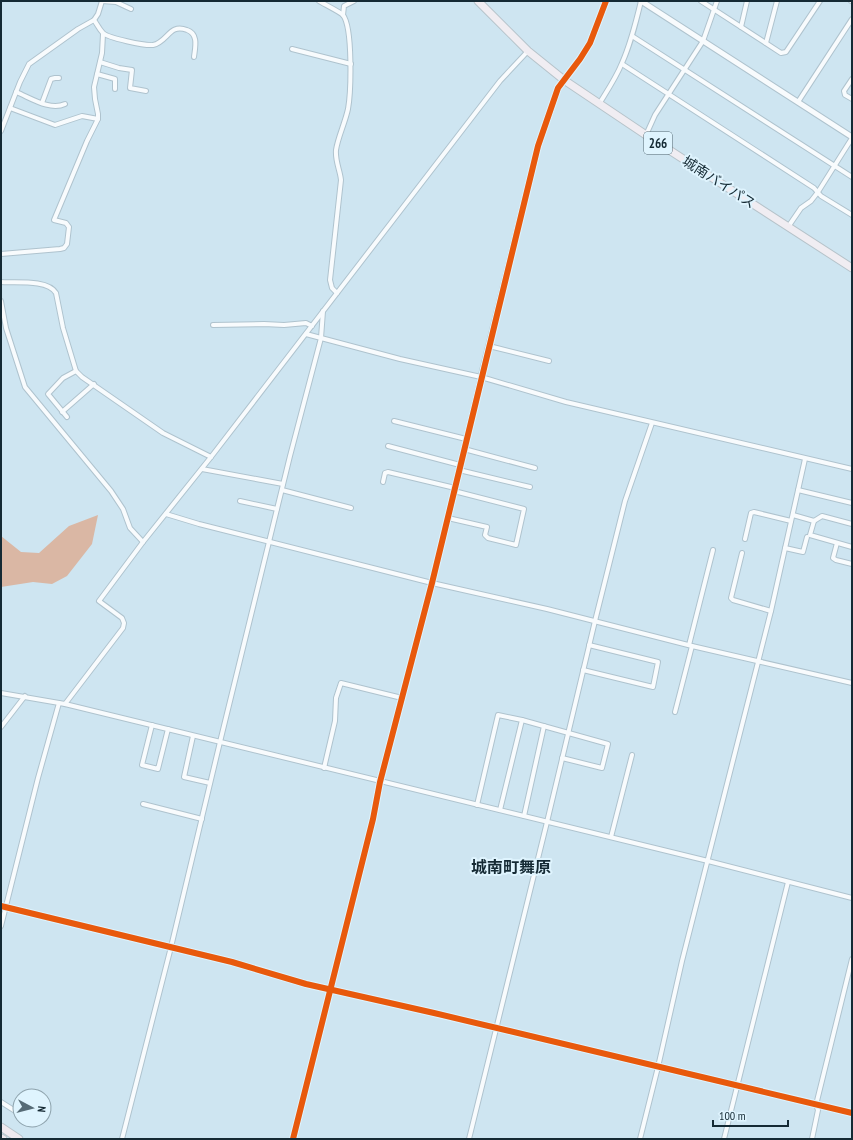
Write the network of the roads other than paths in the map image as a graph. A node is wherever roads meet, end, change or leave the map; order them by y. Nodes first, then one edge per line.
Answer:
1 (102, 1) edge
2 (319, 1) edge
3 (342, 1) edge
4 (354, 1) edge
5 (478, 1) edge
6 (606, 1) edge
7 (641, 1) edge
8 (701, 1) edge
9 (717, 1) edge
10 (747, 1) edge
11 (776, 1) edge
12 (820, 1) edge
13 (344, 6) junction
14 (132, 9) dead end
15 (714, 10) junction
16 (343, 15) junction
17 (852, 19) edge
18 (94, 20) junction
19 (740, 26) junction
20 (103, 34) junction
21 (632, 36) junction
22 (703, 41) junction
23 (766, 43) junction
24 (292, 49) dead end
25 (528, 51) junction
26 (194, 57) dead end
27 (100, 62) junction
28 (351, 64) junction
29 (622, 64) junction
30 (685, 69) junction
31 (97, 74) junction
32 (59, 78) dead end
33 (852, 79) edge
34 (564, 80) junction
35 (115, 89) dead end
36 (146, 91) dead end
37 (16, 92) junction
38 (670, 94) junction
39 (852, 99) edge
40 (798, 102) junction
41 (42, 103) junction
42 (65, 104) dead end
43 (599, 104) junction
44 (10, 108) junction
45 (98, 119) junction
46 (1, 132) edge
47 (646, 135) junction
48 (852, 138) edge
49 (835, 165) junction
50 (852, 177) edge
51 (818, 192) junction
52 (852, 215) edge
53 (788, 228) junction
54 (1, 254) edge
55 (852, 268) edge
56 (1, 282) edge
57 (337, 293) junction
58 (1, 301) edge
59 (323, 311) junction
60 (213, 326) dead end
61 (312, 326) junction
62 (306, 334) junction
63 (321, 338) junction
64 (489, 346) junction
65 (549, 361) dead end
66 (76, 371) junction
67 (481, 377) junction
68 (94, 384) junction
69 (62, 412) junction
70 (67, 417) dead end
71 (394, 421) dead end
72 (652, 423) junction
73 (466, 439) junction
74 (388, 446) dead end
75 (464, 449) junction
76 (211, 457) junction
77 (805, 459) junction
78 (460, 467) junction
79 (535, 468) dead end
80 (202, 469) junction
81 (852, 470) edge
82 (383, 482) dead end
83 (283, 484) junction
84 (530, 487) dead end
85 (282, 490) junction
86 (454, 490) junction
87 (798, 490) junction
88 (240, 501) dead end
89 (852, 503) edge
90 (277, 508) junction
91 (351, 508) dead end
92 (166, 514) junction
93 (793, 515) junction
94 (448, 518) junction
95 (814, 520) junction
96 (791, 521) junction
97 (852, 524) edge
98 (807, 537) dead end
99 (745, 539) dead end
100 (269, 541) junction
101 (143, 542) junction
102 (837, 543) junction
103 (852, 547) edge
104 (785, 548) junction
105 (713, 550) dead end
106 (742, 554) dead end
107 (852, 564) edge
108 (432, 583) junction
109 (771, 610) junction
110 (595, 621) junction
111 (589, 644) junction
112 (690, 646) junction
113 (758, 661) junction
114 (583, 670) junction
115 (852, 683) edge
116 (1, 693) edge
117 (25, 696) junction
118 (402, 698) junction
119 (59, 703) junction
120 (65, 704) junction
121 (675, 712) dead end
122 (522, 720) junction
123 (152, 725) junction
124 (544, 726) junction
125 (1, 727) edge
126 (168, 730) junction
127 (568, 733) junction
128 (193, 736) junction
129 (220, 742) junction
130 (632, 755) dead end
131 (562, 758) junction
132 (324, 768) junction
133 (380, 782) junction
134 (210, 783) junction
135 (143, 804) dead end
136 (477, 805) junction
137 (500, 810) junction
138 (524, 816) junction
139 (202, 819) junction
140 (547, 822) junction
141 (611, 838) junction
142 (708, 861) junction
143 (788, 882) junction
144 (852, 898) edge
145 (3, 906) edge
146 (1, 926) edge
147 (171, 947) junction
148 (852, 959) edge
149 (330, 989) junction
150 (495, 1029) junction
151 (658, 1067) junction
152 (738, 1086) junction
153 (1, 1102) edge
154 (816, 1105) junction
155 (12, 1109) edge
156 (852, 1113) edge
157 (1, 1127) edge
158 (19, 1139) edge
159 (122, 1139) edge
160 (294, 1139) edge
161 (468, 1139) edge
162 (640, 1139) edge
163 (724, 1139) edge
164 (812, 1139) edge

1 - 14 street
1 - 18 street
2 - 16 street
3 - 13 street
4 - 13 street
5 - 25 highway, 城南バイパス / 266
6 - 34 street
7 - 21 street
7 - 22 street
8 - 15 street
9 - 15 street
10 - 19 street
11 - 23 street
12 - 23 street
13 - 16 street
15 - 19 street
15 - 22 street
16 - 28 street
17 - 40 street
18 - 20 street
18 - 37 street
19 - 23 street
20 - 26 street
20 - 27 street
21 - 29 street
21 - 30 street
22 - 30 street
22 - 40 street
24 - 28 street
25 - 34 highway, 城南バイパス / 266
25 - 57 street
27 - 31 street
27 - 36 street
28 - 57 street
29 - 38 street
29 - 43 street
30 - 38 street
30 - 49 street
31 - 35 street
31 - 45 street
32 - 41 street
33 - 39 street
34 - 43 highway, 城南バイパス / 266
34 - 64 street
37 - 41 street
37 - 44 street
38 - 47 street
38 - 51 street
40 - 48 street
41 - 42 street
43 - 47 highway, 城南バイパス / 266
44 - 45 street
44 - 46 street
45 - 54 street
47 - 53 highway, 城南バイパス / 266
48 - 49 street
49 - 50 street
49 - 51 street
51 - 52 street
51 - 53 street
53 - 55 highway, 城南バイパス / 266
56 - 66 street
57 - 59 street
58 - 101 street
59 - 61 street
59 - 63 street
60 - 61 street
61 - 62 street
62 - 63 street
62 - 76 street
63 - 67 street
63 - 83 street
64 - 65 street
64 - 67 street
66 - 68 street
66 - 69 street
67 - 72 street
67 - 73 street
68 - 69 street
68 - 76 street
69 - 70 street
71 - 73 street
72 - 77 street
72 - 110 street
73 - 75 street
74 - 78 street
75 - 78 street
75 - 79 street
76 - 80 street
77 - 81 street
77 - 87 street
78 - 84 street
78 - 86 street
80 - 83 street
80 - 92 street
82 - 86 street
83 - 85 street
85 - 90 street
85 - 91 street
86 - 94 street
86 - 94 street
87 - 89 street
87 - 93 street
88 - 90 street
90 - 100 street
92 - 100 street
92 - 101 street
93 - 95 street
93 - 96 street
94 - 108 street
95 - 97 street
95 - 102 street
96 - 99 street
96 - 104 street
98 - 104 street
100 - 108 street
100 - 129 street
101 - 120 street
102 - 103 street
102 - 107 street
104 - 109 street
105 - 112 street
106 - 109 street
108 - 110 street
108 - 118 street
109 - 113 street
110 - 111 street
110 - 112 street
111 - 114 street
111 - 114 street
112 - 113 street
112 - 121 street
113 - 115 street
113 - 142 street
114 - 127 street
116 - 117 street
117 - 119 street
117 - 125 street
118 - 132 street
118 - 133 street
119 - 120 street
119 - 145 street
120 - 123 street
122 - 124 street
122 - 136 street
122 - 137 street
123 - 126 street
123 - 126 street
124 - 127 street
124 - 138 street
126 - 128 street
127 - 131 street
127 - 131 street
128 - 129 street
128 - 134 street
129 - 132 street
129 - 134 street
130 - 141 street
131 - 140 street
132 - 133 street
133 - 136 street
133 - 149 street
134 - 139 street
135 - 139 street
136 - 137 street
137 - 138 street
138 - 140 street
139 - 147 street
140 - 141 street
140 - 150 street
141 - 142 street
142 - 143 street
142 - 151 street
143 - 144 street
143 - 152 street
145 - 146 street
145 - 147 street
147 - 149 street
147 - 159 street
148 - 154 street
149 - 150 street
149 - 160 street
150 - 151 street
150 - 161 street
151 - 152 street
151 - 162 street
152 - 154 street
152 - 163 street
153 - 155 street
154 - 156 street
154 - 164 street
157 - 158 highway

